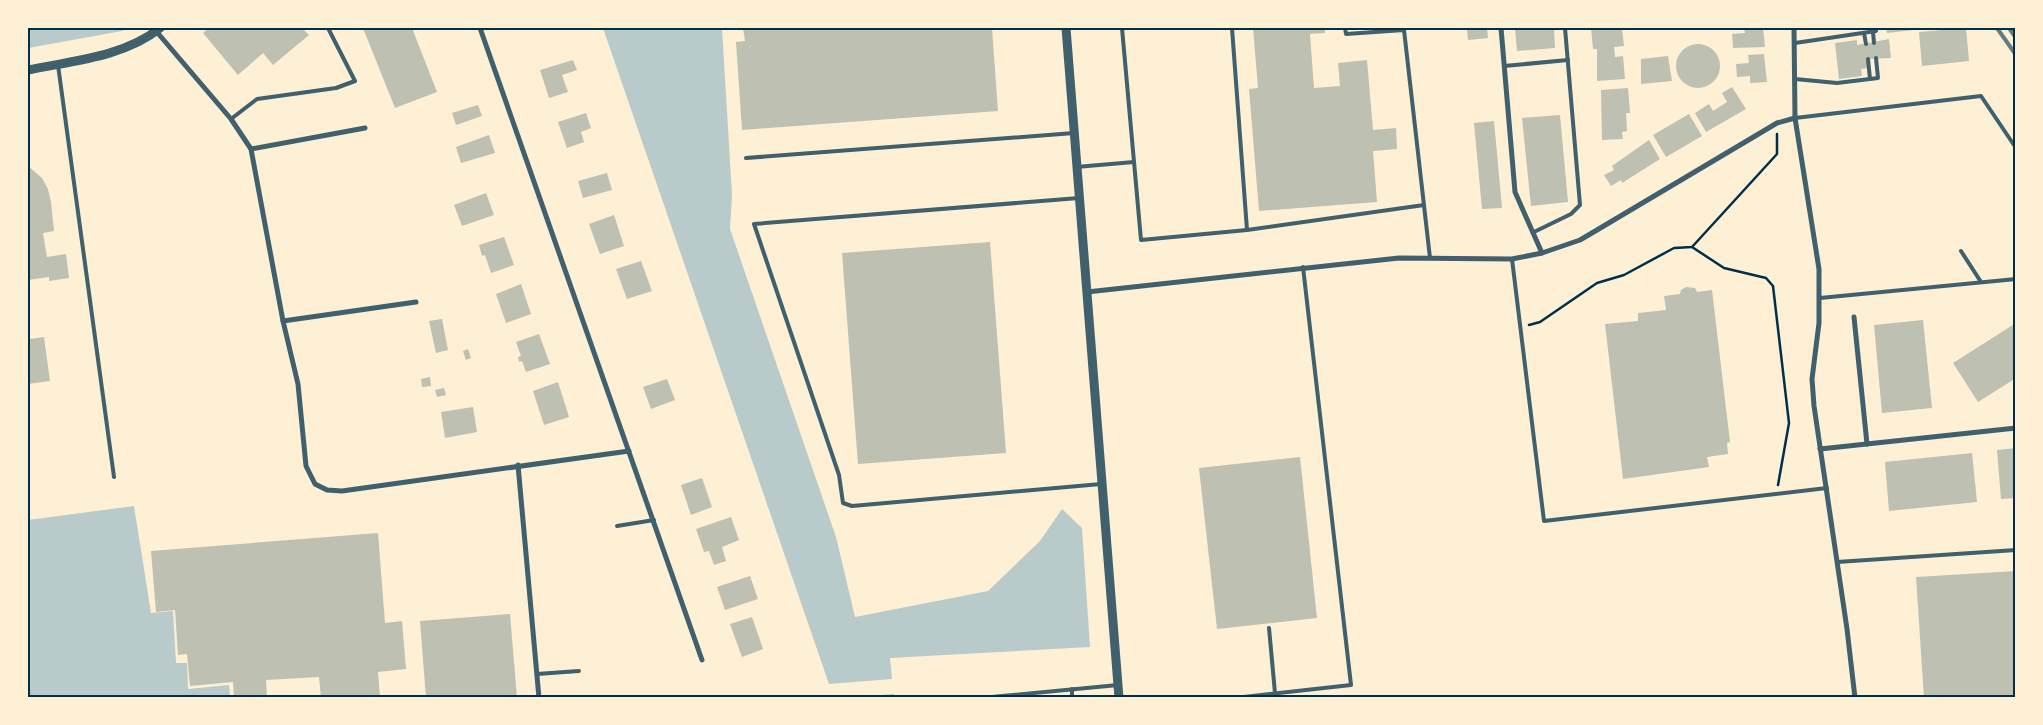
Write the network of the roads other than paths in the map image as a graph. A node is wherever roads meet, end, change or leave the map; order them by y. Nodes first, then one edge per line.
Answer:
1 (328, 28) edge
2 (480, 28) edge
3 (1066, 28) edge
4 (1122, 28) edge
5 (1232, 28) edge
6 (1345, 28) edge
7 (1501, 28) edge
8 (1565, 28) edge
9 (1794, 28) edge
10 (158, 29) edge
11 (1404, 29) edge
12 (1874, 30) edge
13 (1864, 33) junction
14 (1795, 43) junction
15 (1874, 43) dead end
16 (1866, 44) dead end
17 (1876, 58) dead end
18 (1868, 59) dead end
19 (1568, 60) junction
20 (58, 64) junction
21 (1504, 66) junction
22 (28, 70) edge
23 (1870, 78) junction
24 (1795, 79) junction
25 (1796, 118) junction
26 (230, 119) junction
27 (365, 128) dead end
28 (1074, 133) junction
29 (2016, 148) edge
30 (251, 149) junction
31 (746, 158) dead end
32 (1134, 162) junction
33 (1076, 167) junction
34 (1079, 198) junction
35 (1424, 205) junction
36 (1247, 230) junction
37 (1534, 232) junction
38 (1961, 251) dead end
39 (1542, 254) junction
40 (1430, 258) junction
41 (1512, 258) junction
42 (1303, 267) junction
43 (2016, 279) edge
44 (1981, 282) junction
45 (1086, 292) junction
46 (1820, 298) junction
47 (416, 302) dead end
48 (1854, 317) dead end
49 (283, 321) junction
50 (2016, 428) edge
51 (1867, 444) junction
52 (1820, 449) junction
53 (629, 450) junction
54 (518, 465) junction
55 (114, 477) dead end
56 (1102, 484) junction
57 (1827, 488) junction
58 (654, 520) junction
59 (617, 526) dead end
60 (2016, 550) edge
61 (1838, 562) junction
62 (1269, 628) dead end
63 (702, 660) dead end
64 (579, 671) dead end
65 (537, 674) junction
66 (1118, 685) junction
67 (1072, 689) junction
68 (1275, 693) junction
69 (539, 698) edge
70 (981, 698) edge
71 (1072, 698) edge
72 (1119, 698) edge
73 (1235, 698) edge
74 (1855, 698) edge

1 - 26 lane
2 - 53 street
3 - 28 street
4 - 32 lane
5 - 36 lane
6 - 11 lane
7 - 21 street
8 - 19 lane
9 - 14 street
10 - 20 street
10 - 26 street
11 - 35 lane
12 - 13 lane
12 - 15 lane
13 - 14 lane
13 - 16 lane
14 - 24 street
17 - 23 lane
18 - 23 lane
19 - 21 lane
19 - 37 lane
20 - 22 street
20 - 55 lane
21 - 37 street
23 - 24 lane
24 - 25 street
25 - 29 lane
25 - 39 street
25 - 46 street
26 - 30 street
27 - 30 street
28 - 31 lane
28 - 33 street
30 - 49 street
32 - 33 lane
32 - 36 lane
33 - 34 street
34 - 45 street
34 - 56 lane
35 - 36 lane
35 - 40 lane
37 - 39 street
38 - 44 lane
39 - 41 street
40 - 41 street
40 - 42 street
41 - 57 lane
42 - 45 street
42 - 68 lane
43 - 44 lane
44 - 46 lane
45 - 56 street
46 - 52 street
47 - 49 street
48 - 51 street
49 - 54 street
50 - 51 street
51 - 52 street
52 - 57 street
53 - 54 street
53 - 58 street
54 - 65 street
56 - 66 street
57 - 61 street
58 - 59 lane
58 - 63 street
60 - 61 lane
61 - 74 street
62 - 68 lane
64 - 65 lane
65 - 69 street
66 - 67 lane
66 - 72 street
67 - 70 lane
67 - 71 lane
68 - 73 lane

